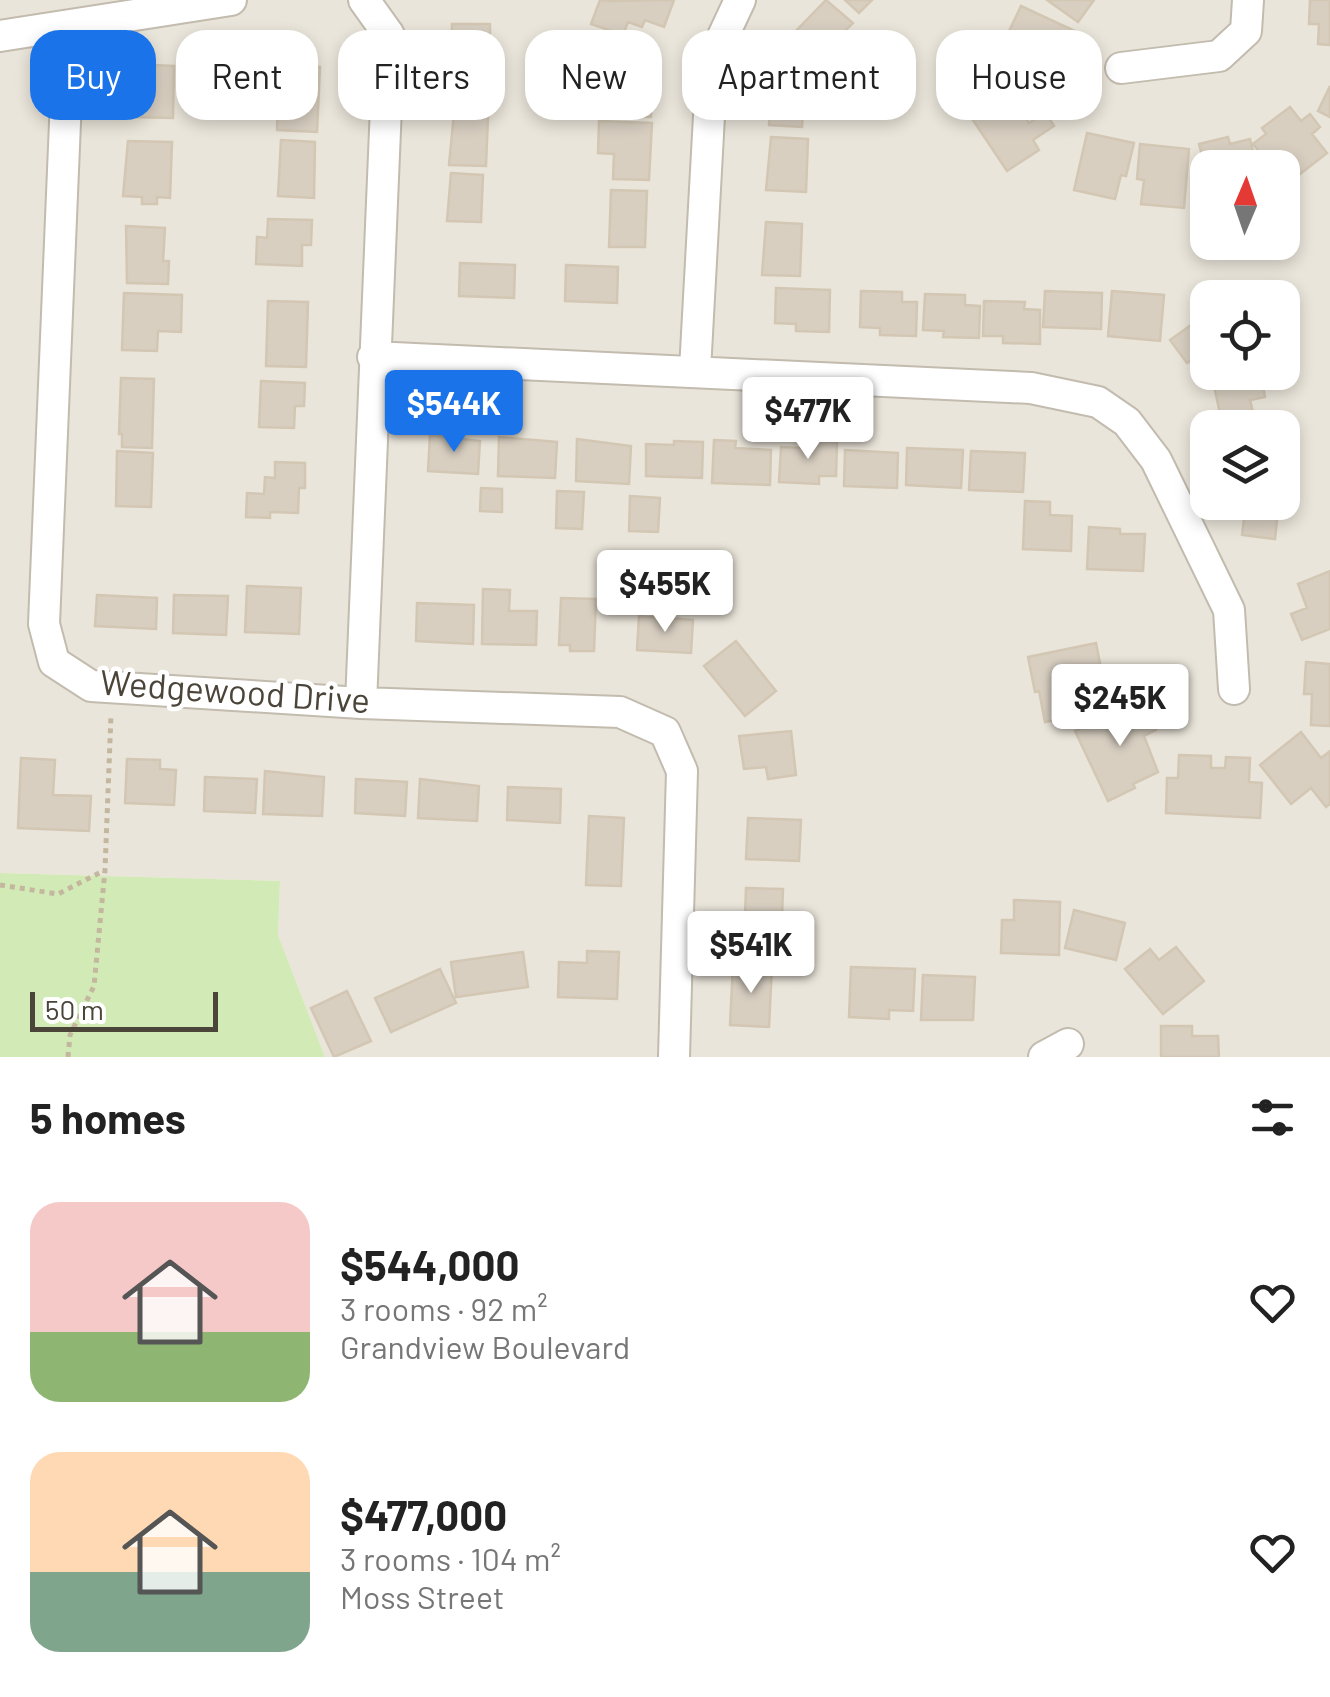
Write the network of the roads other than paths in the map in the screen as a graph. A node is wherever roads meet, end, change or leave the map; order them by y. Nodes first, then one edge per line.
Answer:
1 (231, 0) edge
2 (364, 0) edge
3 (740, 0) edge
4 (1248, 0) edge
5 (69, 27) junction
6 (0, 36) edge
7 (1121, 68) dead end
8 (374, 358) junction
9 (694, 370) junction
10 (1234, 689) dead end
11 (361, 703) junction
12 (674, 1057) edge

1 - 5 street
2 - 8 street
3 - 9 street
4 - 7 street
5 - 6 street
5 - 11 street, Wedgewood Drive
8 - 9 street
8 - 11 street
9 - 10 street
11 - 12 street, Wedgewood Drive

